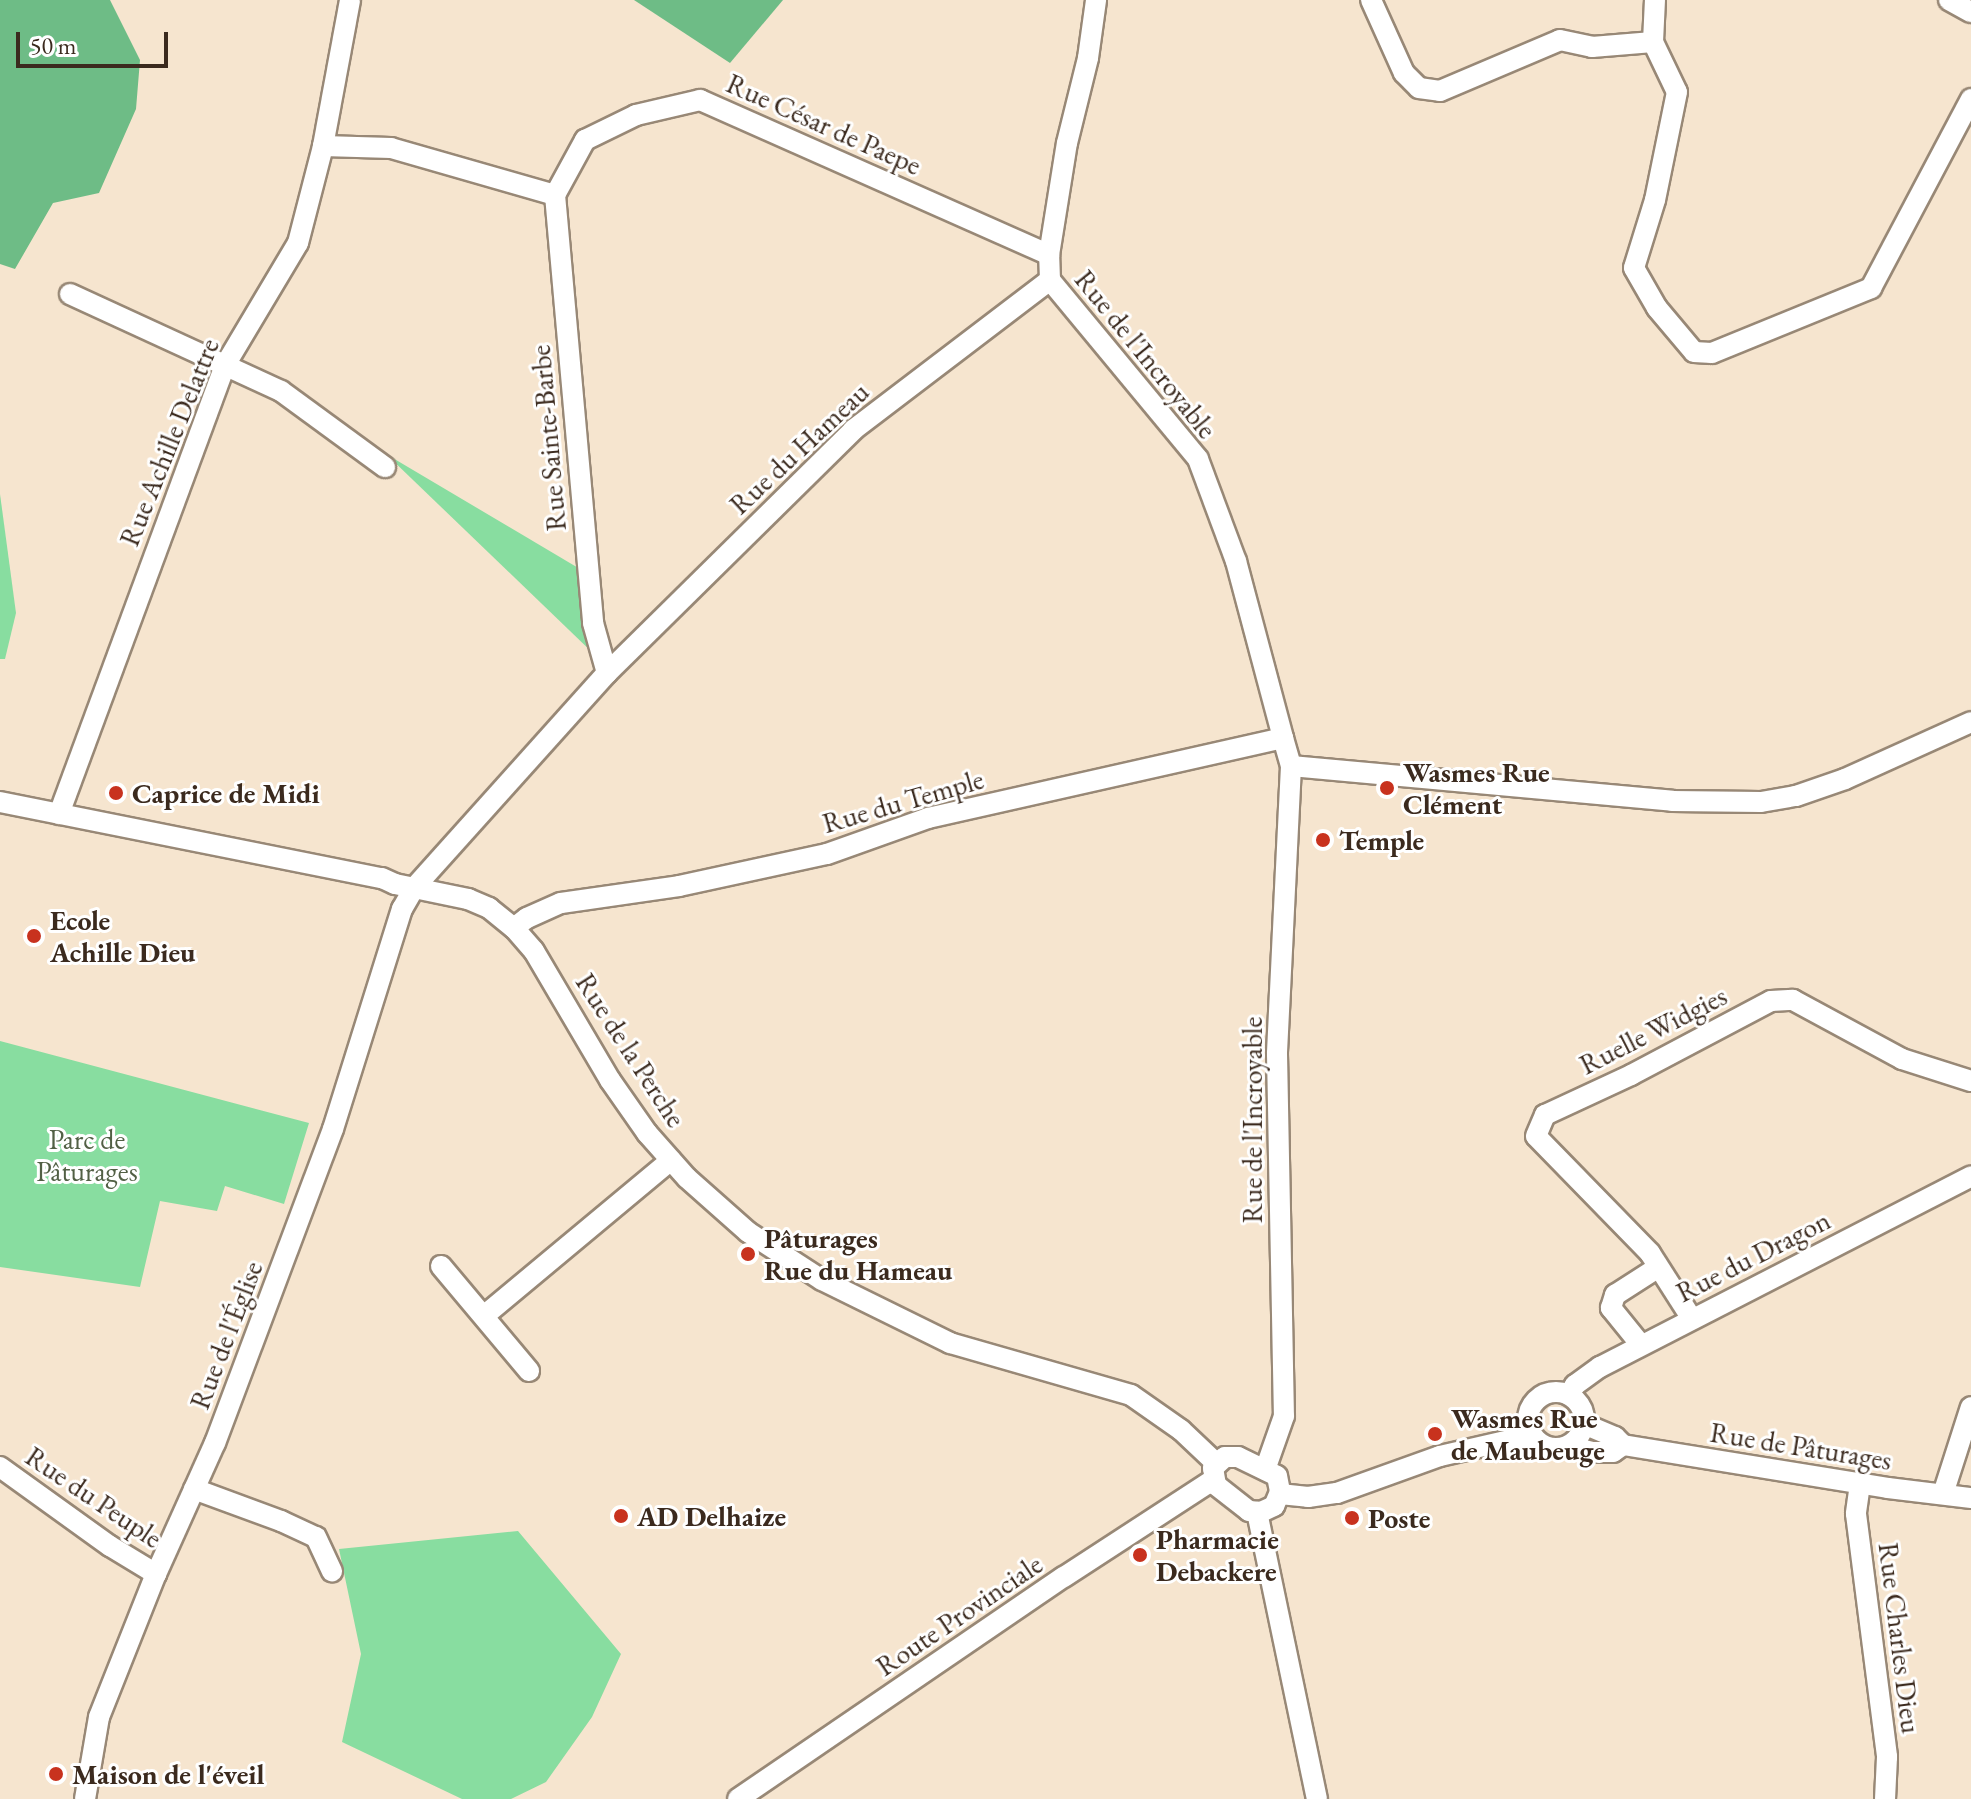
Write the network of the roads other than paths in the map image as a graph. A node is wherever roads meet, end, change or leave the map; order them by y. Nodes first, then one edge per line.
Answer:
1 (350, 0) edge
2 (1096, 0) edge
3 (1371, 0) edge
4 (1655, 0) edge
5 (1949, 0) edge
6 (1971, 12) edge
7 (1653, 42) junction
8 (1971, 99) edge
9 (323, 146) junction
10 (555, 195) junction
11 (1049, 255) junction
12 (1050, 280) junction
13 (70, 294) dead end
14 (224, 367) junction
15 (385, 467) dead end
16 (607, 673) junction
17 (1971, 722) edge
18 (1283, 738) junction
19 (1291, 766) junction
20 (0, 802) edge
21 (59, 814) junction
22 (414, 888) junction
23 (514, 928) junction
24 (1971, 1081) edge
25 (671, 1160) junction
26 (1971, 1176) edge
27 (441, 1266) dead end
28 (1657, 1268) junction
29 (485, 1315) junction
30 (1692, 1319) junction
31 (1641, 1345) junction
32 (529, 1371) dead end
33 (1569, 1395) junction
34 (1971, 1407) edge
35 (1584, 1424) junction
36 (1532, 1435) junction
37 (1623, 1445) junction
38 (1568, 1446) junction
39 (0, 1467) edge
40 (1265, 1470) junction
41 (1214, 1472) junction
42 (1860, 1484) junction
43 (194, 1489) junction
44 (1280, 1494) junction
45 (1943, 1494) junction
46 (1971, 1498) edge
47 (1257, 1512) junction
48 (332, 1571) dead end
49 (156, 1574) junction
50 (85, 1799) edge
51 (738, 1799) edge
52 (1317, 1799) edge
53 (1885, 1799) edge

1 - 9 street, Rue Achille Delattre
2 - 11 street
3 - 7 street
4 - 7 street
5 - 6 street
7 - 8 street
9 - 10 street
9 - 14 street, Rue Achille Delattre
10 - 11 street, Rue César de Paepe
10 - 16 street, Rue Sainte-Barbe
11 - 12 street
12 - 16 street, Rue du Hameau
12 - 18 street, Rue de l'Incroyable
13 - 14 street
14 - 15 street
14 - 21 street, Rue Achille Delattre
16 - 22 street, Rue du Hameau
17 - 19 street
18 - 19 street
18 - 23 street, Rue du Temple
19 - 40 street, Rue de l'Incroyable
20 - 21 street, Rue de la Perche
21 - 22 street, Rue de la Perche
22 - 23 street, Rue de la Perche
22 - 43 street, Rue de l'Église
23 - 25 street, Rue de la Perche
24 - 28 street, Ruelle Widgies
25 - 29 street
25 - 41 street, Rue de la Perche
26 - 30 street, Rue du Dragon
27 - 29 street
28 - 30 street, Ruelle Widgies
28 - 31 street
29 - 32 street
30 - 31 street, Rue du Dragon
31 - 33 street, Rue du Dragon
33 - 35 street
33 - 36 street
34 - 45 street
35 - 37 street, Rue de Pâturages
35 - 38 street
36 - 38 street
36 - 44 street
37 - 38 street, Rue de Pâturages
37 - 42 street, Rue de Pâturages
39 - 49 street, Rue du Peuple
40 - 41 street
40 - 44 street
41 - 47 street, Rue de la Perche
41 - 51 street, Route Provinciale
42 - 45 street, Rue de Pâturages
42 - 53 street, Rue Charles Dieu
43 - 48 street
43 - 49 street, Rue de l'Église
44 - 47 street
45 - 46 street, Rue de Pâturages
47 - 52 street
49 - 50 street, Rue de l'Église

